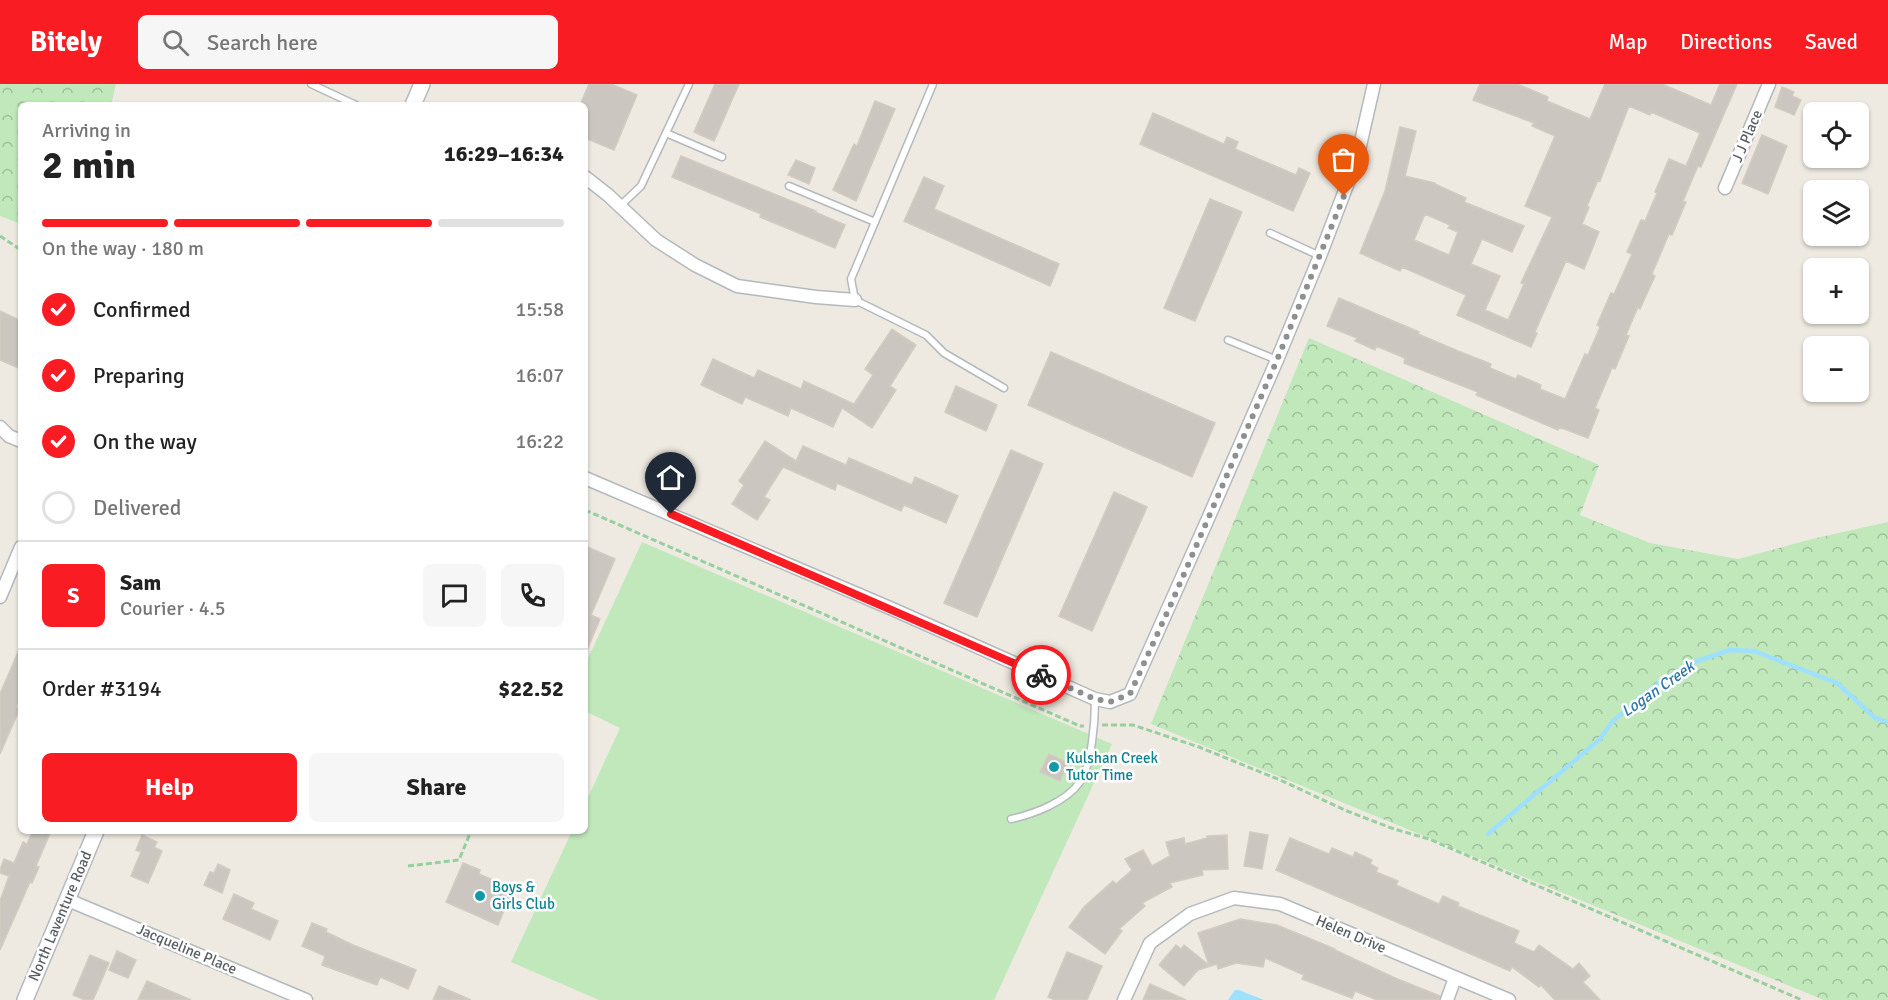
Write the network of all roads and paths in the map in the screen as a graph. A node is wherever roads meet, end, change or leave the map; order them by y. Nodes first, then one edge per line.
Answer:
1 (311, 84) edge
2 (422, 84) edge
3 (689, 84) edge
4 (933, 84) edge
5 (1374, 84) edge
6 (1769, 84) edge
7 (350, 102) edge
8 (414, 102) edge
9 (666, 133) junction
10 (722, 157) dead end
11 (588, 179) edge
12 (789, 186) dead end
13 (1725, 188) dead end
14 (620, 206) junction
15 (875, 222) junction
16 (1270, 233) dead end
17 (0, 236) edge
18 (18, 248) edge
19 (1320, 256) junction
20 (855, 300) junction
21 (1228, 340) dead end
22 (1277, 360) junction
23 (1004, 388) dead end
24 (0, 427) edge
25 (18, 440) edge
26 (588, 479) edge
27 (588, 511) edge
28 (18, 554) edge
29 (0, 597) edge
30 (1095, 699) junction
31 (1095, 725) junction
32 (1011, 819) dead end
33 (95, 834) edge
34 (470, 834) edge
35 (408, 866) dead end
36 (68, 900) junction
37 (1455, 978) junction
38 (25, 1000) edge
39 (306, 1000) edge
40 (1124, 1000) edge
41 (1447, 1000) edge
42 (1509, 1000) edge
43 (1802, 1000) edge

1 - 7 lane
2 - 8 street
3 - 9 lane
4 - 15 lane
5 - 19 street
6 - 13 street, J J Place
9 - 10 lane
9 - 14 lane
11 - 14 street
12 - 15 lane
14 - 20 street
15 - 20 lane
16 - 19 lane
17 - 18 path
19 - 22 street
20 - 23 lane
21 - 22 lane
22 - 30 street
24 - 25 street
26 - 30 street
27 - 31 path
28 - 29 street
30 - 31 lane
31 - 32 lane
31 - 43 path
33 - 36 street, North Laventure Road
34 - 35 path
36 - 38 street, North Laventure Road
36 - 39 street, Jacqueline Place
37 - 40 street, Helen Drive
37 - 41 street
37 - 42 street, Helen Drive

